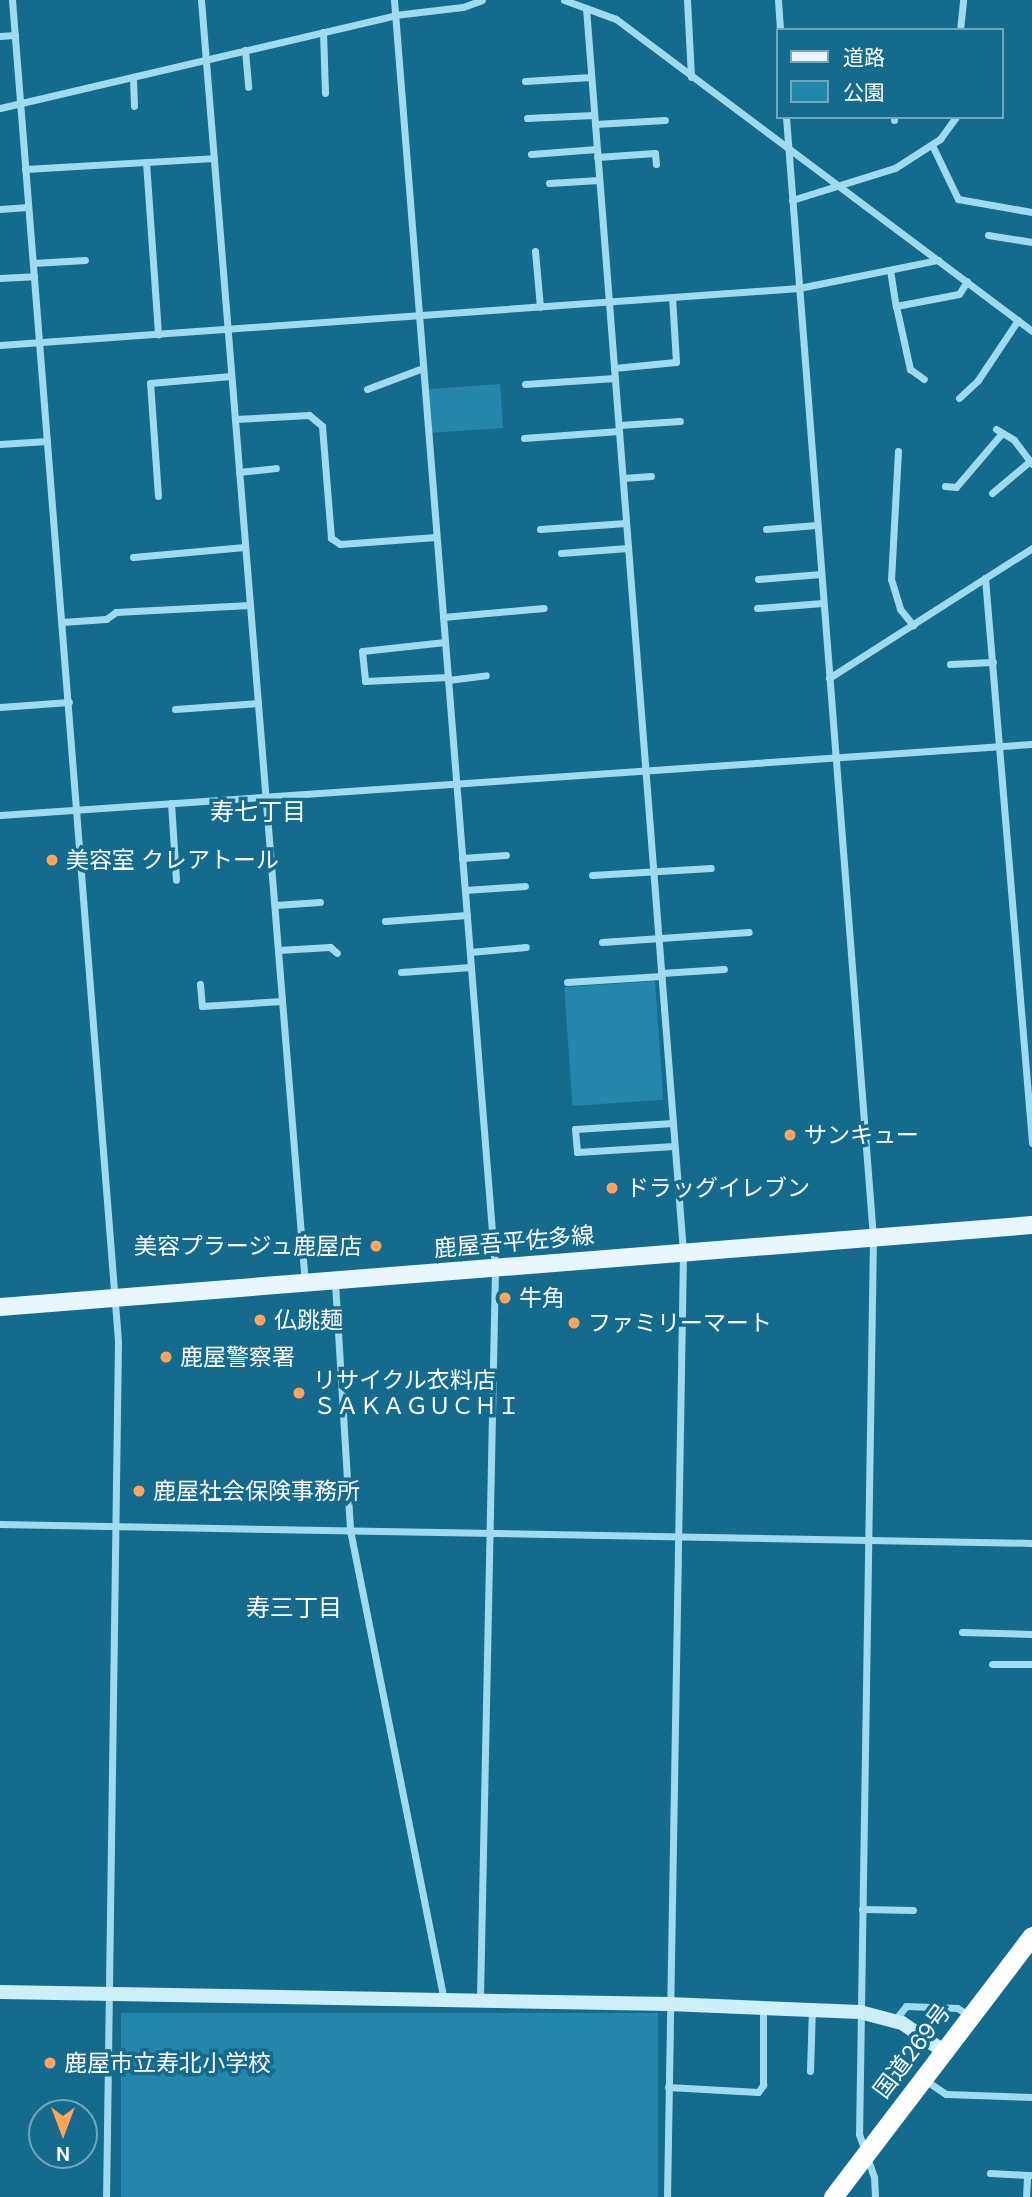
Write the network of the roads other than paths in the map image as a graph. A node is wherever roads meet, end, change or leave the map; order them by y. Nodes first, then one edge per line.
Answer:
1 (12, 0) edge
2 (201, 0) edge
3 (394, 0) edge
4 (482, 0) edge
5 (564, 0) edge
6 (687, 0) edge
7 (778, 0) edge
8 (963, 0) edge
9 (586, 8) junction
10 (395, 15) junction
11 (780, 28) edge
12 (960, 28) edge
13 (323, 32) junction
14 (15, 35) junction
15 (0, 36) edge
16 (246, 51) junction
17 (205, 60) junction
18 (691, 77) junction
19 (133, 78) junction
20 (591, 78) junction
21 (525, 81) dead end
22 (248, 87) dead end
23 (325, 93) dead end
24 (134, 106) dead end
25 (20, 107) junction
26 (0, 108) edge
27 (594, 115) junction
28 (527, 118) dead end
29 (786, 119) edge
30 (954, 119) edge
31 (665, 120) dead end
32 (595, 124) junction
33 (932, 145) junction
34 (788, 149) junction
35 (597, 153) junction
36 (531, 154) dead end
37 (214, 158) junction
38 (146, 162) junction
39 (656, 164) dead end
40 (25, 169) junction
41 (599, 180) junction
42 (549, 183) dead end
43 (838, 187) junction
44 (792, 200) junction
45 (28, 207) junction
46 (0, 209) edge
47 (1032, 212) edge
48 (988, 235) dead end
49 (1032, 242) edge
50 (535, 251) dead end
51 (85, 260) dead end
52 (939, 260) junction
53 (33, 263) junction
54 (890, 270) junction
55 (34, 276) junction
56 (0, 278) edge
57 (967, 281) junction
58 (799, 288) junction
59 (672, 297) junction
60 (609, 302) junction
61 (896, 306) junction
62 (540, 307) junction
63 (418, 316) junction
64 (1018, 320) junction
65 (228, 331) junction
66 (1032, 331) edge
67 (158, 335) junction
68 (39, 342) junction
69 (0, 345) edge
70 (423, 368) junction
71 (614, 368) junction
72 (231, 376) junction
73 (615, 378) junction
74 (924, 379) dead end
75 (525, 384) dead end
76 (367, 389) dead end
77 (958, 398) dead end
78 (235, 419) junction
79 (680, 421) dead end
80 (619, 428) junction
81 (524, 438) dead end
82 (47, 441) junction
83 (0, 444) edge
84 (898, 451) dead end
85 (1031, 462) edge
86 (276, 468) dead end
87 (239, 472) junction
88 (651, 476) dead end
89 (622, 478) junction
90 (945, 485) dead end
91 (992, 493) dead end
92 (158, 496) dead end
93 (626, 523) junction
94 (817, 525) junction
95 (540, 529) dead end
96 (766, 529) dead end
97 (436, 537) junction
98 (246, 547) junction
99 (628, 548) junction
100 (1032, 548) edge
101 (561, 553) dead end
102 (133, 557) dead end
103 (821, 574) junction
104 (985, 578) junction
105 (758, 579) dead end
106 (824, 603) junction
107 (250, 605) junction
108 (544, 608) dead end
109 (757, 608) dead end
110 (443, 617) junction
111 (62, 622) junction
112 (913, 625) junction
113 (445, 642) junction
114 (993, 662) junction
115 (950, 664) dead end
116 (486, 676) dead end
117 (448, 678) junction
118 (829, 678) junction
119 (69, 702) junction
120 (258, 703) junction
121 (0, 707) edge
122 (175, 709) dead end
123 (1032, 744) edge
124 (1001, 746) junction
125 (835, 756) junction
126 (645, 770) junction
127 (456, 783) junction
128 (266, 796) junction
129 (171, 803) junction
130 (78, 809) junction
131 (0, 815) edge
132 (506, 855) dead end
133 (462, 858) junction
134 (711, 868) dead end
135 (653, 871) junction
136 (592, 875) dead end
137 (176, 880) dead end
138 (524, 886) dead end
139 (465, 890) junction
140 (320, 902) dead end
141 (275, 905) junction
142 (467, 915) junction
143 (385, 921) dead end
144 (749, 932) dead end
145 (658, 938) junction
146 (602, 942) dead end
147 (526, 947) dead end
148 (278, 950) junction
149 (470, 951) junction
150 (338, 953) dead end
151 (471, 967) junction
152 (724, 969) dead end
153 (401, 972) dead end
154 (661, 975) junction
155 (567, 982) dead end
156 (200, 984) dead end
157 (282, 1001) junction
158 (673, 1123) junction
159 (1032, 1143) edge
160 (674, 1146) junction
161 (1032, 1225) edge
162 (873, 1237) junction
163 (682, 1253) junction
164 (495, 1269) junction
165 (335, 1282) junction
166 (306, 1285) junction
167 (115, 1299) junction
168 (0, 1307) edge
169 (0, 1524) edge
170 (115, 1526) junction
171 (351, 1530) junction
172 (490, 1533) junction
173 (676, 1536) junction
174 (869, 1539) junction
175 (1032, 1543) edge
176 (962, 1632) dead end
177 (1032, 1634) edge
178 (992, 1664) dead end
179 (1032, 1664) edge
180 (862, 1909) junction
181 (914, 1910) dead end
182 (1032, 1936) edge
183 (0, 1992) edge
184 (109, 1994) junction
185 (445, 2000) junction
186 (480, 2001) junction
187 (669, 2004) junction
188 (763, 2008) junction
189 (813, 2009) junction
190 (860, 2012) junction
191 (969, 2015) junction
192 (894, 2021) junction
193 (942, 2050) junction
194 (810, 2071) dead end
195 (922, 2077) junction
196 (668, 2087) junction
197 (1032, 2097) edge
198 (864, 2157) junction
199 (990, 2174) dead end
200 (1029, 2175) edge
201 (106, 2197) edge
202 (667, 2197) edge
203 (832, 2197) edge
204 (875, 2197) edge
205 (1026, 2197) edge

1 - 14 street
2 - 17 street
3 - 10 street
4 - 10 street
5 - 9 street
6 - 18 street
7 - 11 street
8 - 12 street
9 - 18 street
9 - 20 street
10 - 13 street
10 - 63 street
13 - 16 street
13 - 23 street
14 - 15 street
14 - 25 street
16 - 17 street
16 - 22 street
17 - 19 street
17 - 37 street
18 - 34 street
19 - 24 street
19 - 25 street
20 - 21 street
20 - 27 street
25 - 26 street
25 - 40 street
27 - 28 street
27 - 32 street
29 - 34 street
30 - 33 street
31 - 32 street
32 - 35 street
33 - 43 street
33 - 47 street
34 - 43 street
34 - 44 street
35 - 36 street
35 - 39 street
35 - 41 street
37 - 38 street
37 - 65 street
38 - 40 street
38 - 67 street
40 - 45 street
41 - 42 street
41 - 60 street
43 - 44 street
43 - 52 street
44 - 58 street
45 - 46 street
45 - 53 street
48 - 49 street
50 - 62 street
51 - 53 street
52 - 54 street
52 - 57 street
53 - 55 street
54 - 58 street
54 - 61 street
55 - 56 street
55 - 68 street
57 - 61 street
57 - 64 street
58 - 59 street
58 - 94 street
59 - 60 street
59 - 71 street
60 - 62 street
60 - 71 street
61 - 74 street
62 - 63 street
63 - 65 street
63 - 70 street
64 - 66 street
64 - 77 street
65 - 67 street
65 - 72 street
67 - 68 street
68 - 69 street
68 - 82 street
70 - 76 street
70 - 97 street
71 - 73 street
72 - 78 street
72 - 92 street
73 - 75 street
73 - 80 street
78 - 87 street
78 - 97 street
79 - 80 street
80 - 81 street
80 - 89 street
82 - 83 street
82 - 111 street
84 - 112 street
85 - 90 street
85 - 91 street
86 - 87 street
87 - 98 street
88 - 89 street
89 - 93 street
93 - 95 street
93 - 99 street
94 - 96 street
94 - 103 street
97 - 110 street
98 - 102 street
98 - 107 street
99 - 101 street
99 - 126 street
100 - 104 street
103 - 105 street
103 - 106 street
104 - 112 street
104 - 114 street
106 - 109 street
106 - 118 street
107 - 111 street
107 - 120 street
108 - 110 street
110 - 113 street
111 - 119 street
112 - 118 street
113 - 117 street
113 - 117 street
114 - 115 street
114 - 124 street
116 - 117 street
117 - 127 street
118 - 125 street
119 - 121 street
119 - 130 street
120 - 122 street
120 - 128 street
123 - 124 street
124 - 125 street
124 - 159 street
125 - 126 street
125 - 162 street
126 - 127 street
126 - 135 street
127 - 128 street
127 - 133 street
128 - 129 street
128 - 141 street
129 - 130 street
129 - 137 street
130 - 131 street
130 - 167 street
132 - 133 street
133 - 139 street
134 - 135 street
135 - 136 street
135 - 145 street
138 - 139 street
139 - 142 street
140 - 141 street
141 - 148 street
142 - 143 street
142 - 149 street
144 - 145 street
145 - 146 street
145 - 154 street
147 - 149 street
148 - 150 street
148 - 157 street
149 - 151 street
151 - 153 street
151 - 164 street
152 - 154 street
154 - 155 street
154 - 158 street
156 - 157 street
157 - 166 street
158 - 160 street
158 - 160 street
160 - 163 street
161 - 162 main road, 鹿屋吾平佐多線
162 - 163 main road, 鹿屋吾平佐多線
162 - 174 street
163 - 164 main road, 鹿屋吾平佐多線
163 - 173 street
164 - 165 main road, 鹿屋吾平佐多線
164 - 172 street
165 - 166 main road, 鹿屋吾平佐多線
165 - 171 street
166 - 167 main road, 鹿屋吾平佐多線
167 - 168 main road, 鹿屋吾平佐多線
167 - 170 street
169 - 170 street
170 - 171 street
170 - 184 street
171 - 172 street
171 - 185 street
172 - 173 street
172 - 186 street
173 - 174 street
173 - 187 street
174 - 175 street
174 - 180 street
176 - 177 street
178 - 179 street
180 - 181 street
180 - 190 street
182 - 191 highway, 国道269号
183 - 184 street
184 - 185 street
184 - 201 street
185 - 186 street
186 - 187 street
187 - 188 street
187 - 196 street
188 - 189 street
188 - 196 street
189 - 190 street
189 - 194 street
190 - 192 street
190 - 198 street
191 - 192 street
191 - 193 highway, 国道269号
192 - 193 street
193 - 195 highway, 国道269号
195 - 197 street
195 - 198 highway, 国道269号
196 - 202 street
198 - 203 highway, 国道269号
198 - 204 street
199 - 200 street
200 - 205 street

